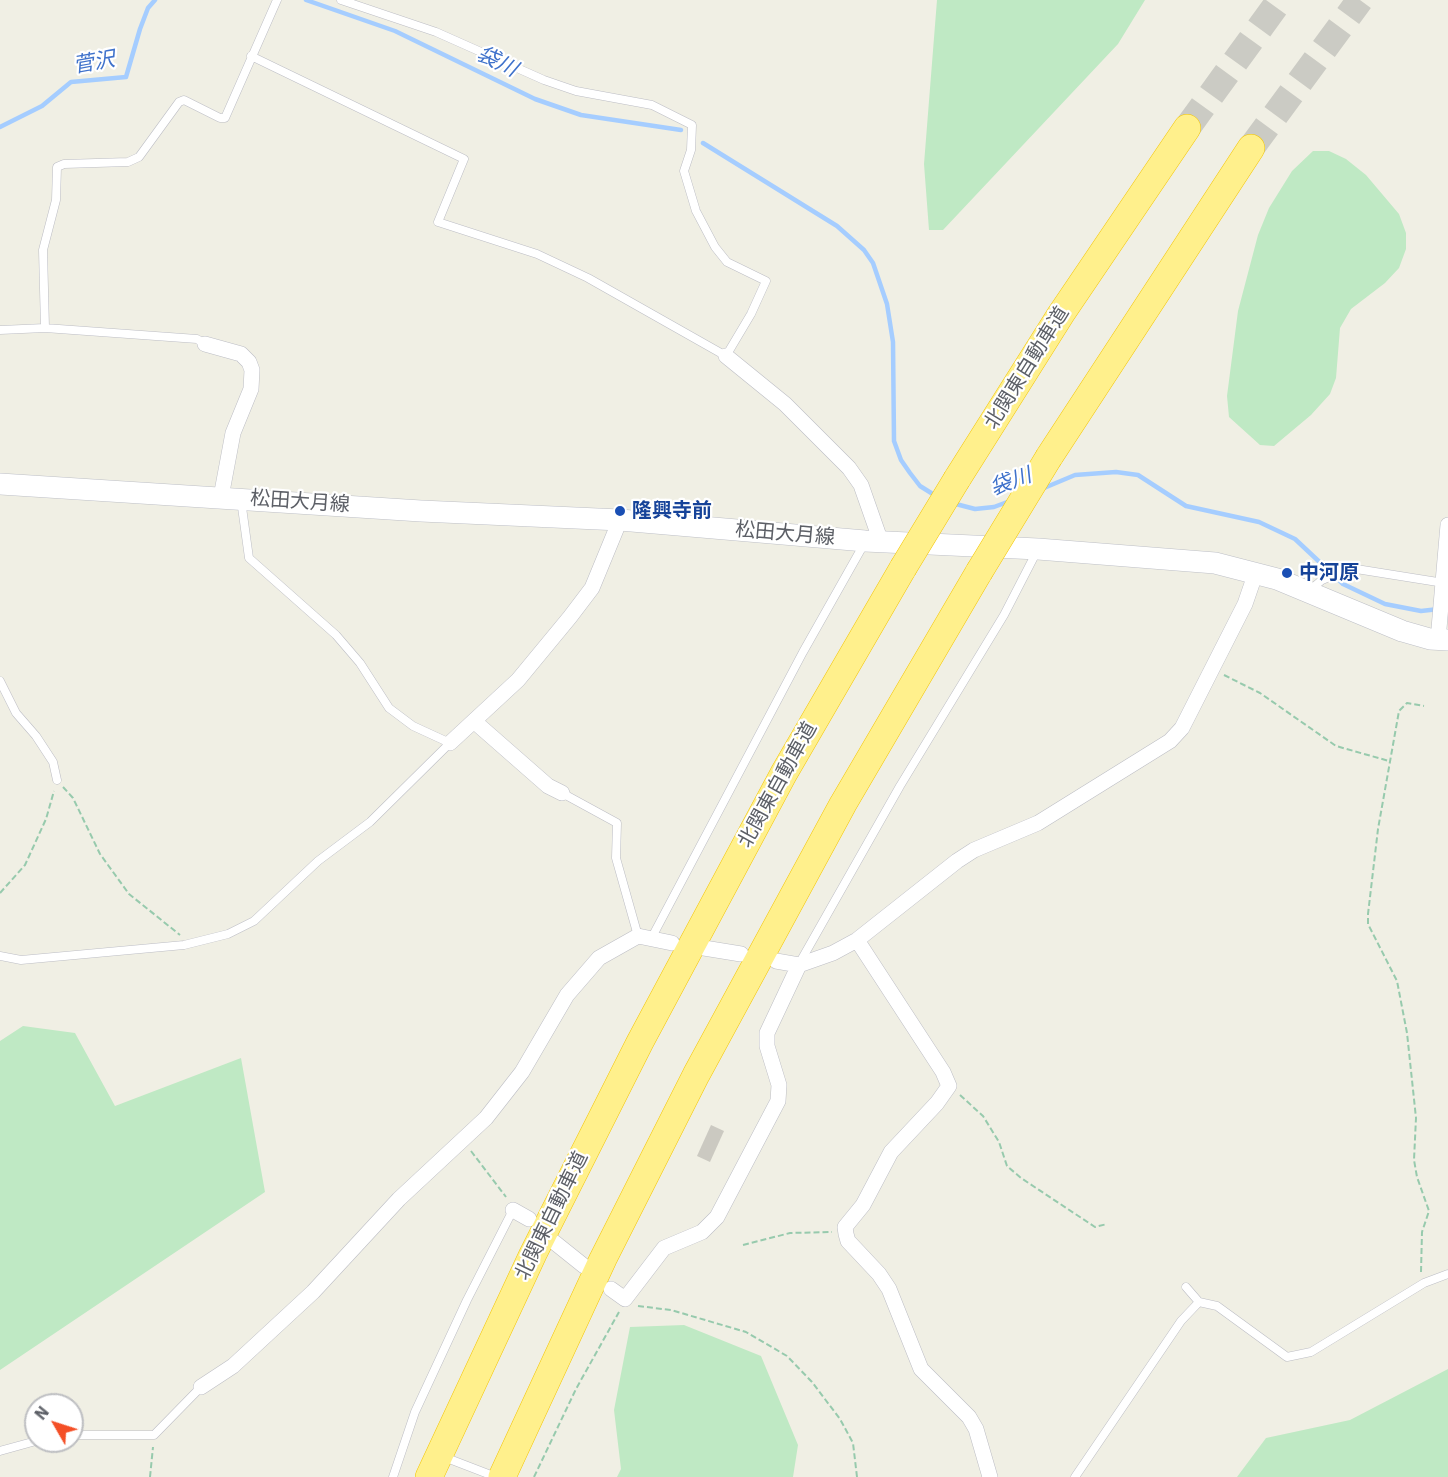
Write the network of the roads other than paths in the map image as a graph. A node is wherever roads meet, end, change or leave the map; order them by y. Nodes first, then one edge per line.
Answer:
1 (277, 0) edge
2 (341, 0) edge
3 (251, 56) junction
4 (1187, 128) tunnel mouth
5 (1251, 148) tunnel mouth
6 (45, 328) junction
7 (0, 330) edge
8 (205, 344) joint
9 (726, 356) junction
10 (0, 484) edge
11 (231, 498) junction
12 (620, 520) junction
13 (1448, 525) edge
14 (873, 542) junction
15 (1038, 549) junction
16 (1256, 572) junction
17 (1315, 586) junction
18 (1444, 587) edge
19 (1442, 637) edge
20 (0, 681) edge
21 (475, 722) junction
22 (450, 742) junction
23 (57, 780) road end
24 (562, 793) joint
25 (645, 938) junction
26 (857, 940) junction
27 (672, 943) dead end
28 (704, 948) dead end
29 (741, 954) dead end
30 (0, 956) edge
31 (776, 962) dead end
32 (799, 965) junction
33 (513, 1210) joint
34 (529, 1219) dead end
35 (554, 1242) dead end
36 (584, 1266) dead end
37 (1448, 1274) edge
38 (1186, 1287) dead end
39 (611, 1289) dead end
40 (1198, 1302) junction
41 (201, 1387) joint
42 (84, 1435) edge
43 (24, 1444) edge
44 (0, 1451) edge
45 (434, 1466) edge
46 (393, 1477) edge
47 (496, 1477) edge
48 (502, 1477) edge
49 (990, 1477) edge
50 (1075, 1477) edge

1 - 3 lane
2 - 9 lane
3 - 6 lane
3 - 9 lane
4 - 45 highway, 北関東自動車道, bridge
5 - 48 highway, bridge
6 - 7 lane
6 - 8 lane
8 - 11 street
9 - 14 street
10 - 11 main road, 松田大月線
11 - 12 main road, 松田大月線
11 - 22 lane
12 - 14 main road, 松田大月線
12 - 21 street
13 - 18 street
14 - 15 main road, 松田大月線
14 - 25 lane
15 - 16 main road, 松田大月線
15 - 32 lane
16 - 17 main road, 松田大月線
16 - 26 street
17 - 18 lane
17 - 19 main road, 松田大月線
18 - 19 street
20 - 23 lane
21 - 22 street
21 - 24 street
22 - 30 lane
24 - 25 lane
25 - 27 street
25 - 41 street
26 - 32 street
26 - 49 street
28 - 29 street
31 - 32 street
32 - 39 street
33 - 34 street
33 - 46 lane
35 - 36 street
37 - 40 lane
38 - 40 lane
40 - 50 lane
41 - 42 lane
43 - 44 lane
45 - 47 lane

